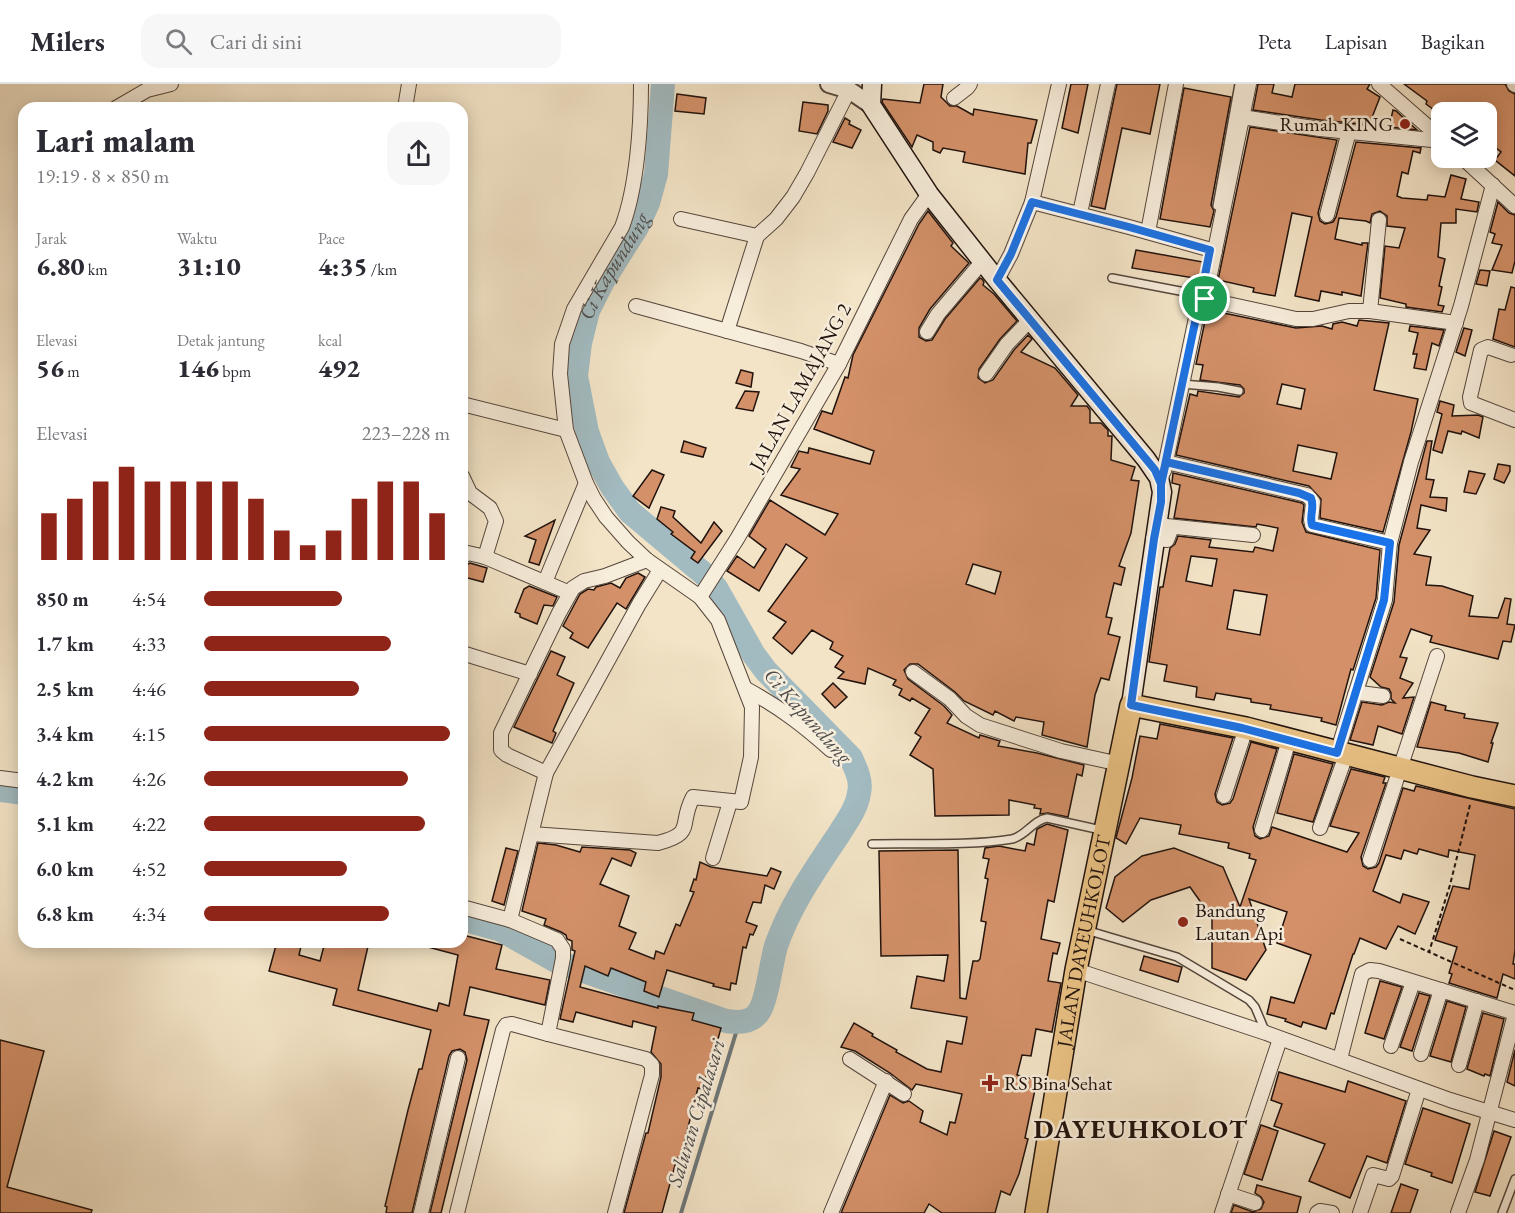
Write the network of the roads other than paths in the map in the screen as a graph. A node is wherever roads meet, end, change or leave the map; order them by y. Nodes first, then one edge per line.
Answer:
1 (171, 84) edge
2 (409, 84) edge
3 (641, 84) edge
4 (829, 84) edge
5 (872, 84) edge
6 (970, 84) edge
7 (1059, 84) edge
8 (1108, 84) edge
9 (1176, 84) edge
10 (1245, 84) edge
11 (1379, 84) edge
12 (849, 90) junction
13 (954, 98) dead end
14 (126, 102) edge
15 (406, 102) edge
16 (871, 105) junction
17 (1242, 117) junction
18 (1431, 130) edge
19 (1349, 131) junction
20 (1431, 139) edge
21 (1474, 168) edge
22 (1493, 185) junction
23 (929, 194) junction
24 (1032, 202) junction
25 (1515, 206) edge
26 (1080, 213) junction
27 (1327, 215) dead end
28 (681, 219) dead end
29 (1379, 220) dead end
30 (1148, 232) junction
31 (757, 236) junction
32 (1212, 251) junction
33 (982, 261) junction
34 (1112, 278) dead end
35 (997, 280) junction
36 (1204, 297) junction
37 (636, 306) dead end
38 (1370, 311) junction
39 (1030, 320) junction
40 (1456, 323) junction
41 (727, 332) junction
42 (927, 332) dead end
43 (1511, 355) dead end
44 (839, 364) junction
45 (986, 374) dead end
46 (1182, 384) junction
47 (1239, 391) dead end
48 (468, 406) edge
49 (1515, 420) edge
50 (566, 430) junction
51 (1166, 462) junction
52 (586, 483) junction
53 (1161, 484) junction
54 (468, 489) edge
55 (1161, 530) junction
56 (1253, 535) dead end
57 (1390, 543) junction
58 (468, 553) edge
59 (485, 557) junction
60 (647, 561) junction
61 (660, 570) junction
62 (545, 582) junction
63 (570, 593) junction
64 (702, 595) junction
65 (468, 655) edge
66 (1437, 656) dead end
67 (913, 672) dead end
68 (530, 674) junction
69 (746, 689) junction
70 (1355, 695) junction
71 (1383, 696) dead end
72 (1131, 705) junction
73 (1246, 729) junction
74 (1289, 740) junction
75 (831, 750) dead end
76 (1342, 754) junction
77 (1120, 764) junction
78 (1400, 769) junction
79 (546, 773) junction
80 (0, 778) edge
81 (18, 780) edge
82 (1224, 796) dead end
83 (1515, 796) edge
84 (730, 802) junction
85 (1320, 828) dead end
86 (1105, 830) junction
87 (1262, 830) dead end
88 (532, 834) junction
89 (872, 844) dead end
90 (713, 858) dead end
91 (1370, 860) dead end
92 (468, 910) edge
93 (510, 920) junction
94 (1084, 929) junction
95 (1076, 970) junction
96 (1413, 982) junction
97 (1442, 990) junction
98 (1477, 1001) junction
99 (1515, 1013) edge
100 (1266, 1033) junction
101 (548, 1034) junction
102 (1280, 1039) junction
103 (1391, 1046) dead end
104 (1421, 1054) dead end
105 (458, 1058) dead end
106 (850, 1059) dead end
107 (1340, 1059) junction
108 (1459, 1065) dead end
109 (886, 1081) junction
110 (1419, 1089) junction
111 (904, 1094) dead end
112 (1489, 1111) junction
113 (1515, 1120) edge
114 (1515, 1179) edge
115 (1228, 1194) junction
116 (1255, 1203) dead end
117 (421, 1213) edge
118 (457, 1213) edge
119 (615, 1213) edge
120 (831, 1213) edge
121 (1036, 1213) edge
122 (1222, 1213) edge
123 (1317, 1213) edge
124 (1332, 1213) edge
125 (1360, 1213) edge
126 (1458, 1213) edge
127 (1502, 1213) edge

1 - 14 street
2 - 15 street
3 - 50 street
4 - 12 street
5 - 16 main road
6 - 13 street
7 - 24 street
8 - 26 street
9 - 30 street
10 - 17 street
10 - 32 lane
11 - 18 street
12 - 16 street
12 - 31 street
16 - 23 main road
17 - 19 street
17 - 32 street
19 - 20 street
19 - 27 street
21 - 22 street
22 - 25 street
22 - 40 street
23 - 33 main road
23 - 44 street, JALAN LAMAJANG 2
24 - 26 street
24 - 35 street
26 - 30 street
28 - 31 street
29 - 38 street
30 - 32 street
31 - 41 street
32 - 36 street
33 - 35 main road
33 - 42 street
34 - 36 lane
35 - 39 main road
36 - 38 street
36 - 46 street
37 - 41 street
38 - 40 street
39 - 45 street
39 - 53 main road
40 - 57 street
41 - 44 street
43 - 49 street
44 - 64 street, JALAN LAMAJANG 2
46 - 47 lane
46 - 51 street
48 - 50 street
50 - 52 street
51 - 53 street
51 - 57 street
52 - 60 street
52 - 62 street
53 - 55 main road
54 - 59 street
55 - 56 street
55 - 72 main road
57 - 70 street
58 - 59 street
59 - 62 street
60 - 61 street
60 - 63 street
61 - 64 street
61 - 79 street
62 - 63 street
63 - 68 street
64 - 69 street
65 - 68 street
66 - 78 street
67 - 77 street
68 - 79 street
69 - 75 street
69 - 84 street
70 - 71 street
70 - 76 street
72 - 73 main road
72 - 77 main road, JALAN DAYEUHKOLOT
73 - 74 main road
73 - 82 street
74 - 76 main road
74 - 87 street
76 - 78 main road
76 - 85 street
77 - 86 main road, JALAN DAYEUHKOLOT
78 - 83 main road
78 - 91 street
79 - 88 street
80 - 81 street
84 - 88 street
84 - 90 street
86 - 89 lane
86 - 94 main road, JALAN DAYEUHKOLOT
88 - 93 street
92 - 93 street
93 - 101 street
94 - 95 main road, JALAN DAYEUHKOLOT
94 - 100 lane
95 - 100 street
95 - 121 main road, JALAN DAYEUHKOLOT
96 - 97 street
96 - 103 street
96 - 107 street
97 - 98 street
97 - 104 street
98 - 99 street
98 - 108 street
99 - 112 street
100 - 102 street
101 - 118 street
101 - 119 street
102 - 107 street
102 - 115 street
105 - 117 street
106 - 109 street
107 - 110 street
109 - 111 street
109 - 120 street
110 - 112 street
110 - 125 street
112 - 113 street
112 - 126 street
114 - 127 lane
115 - 116 street
115 - 122 street
123 - 124 street

